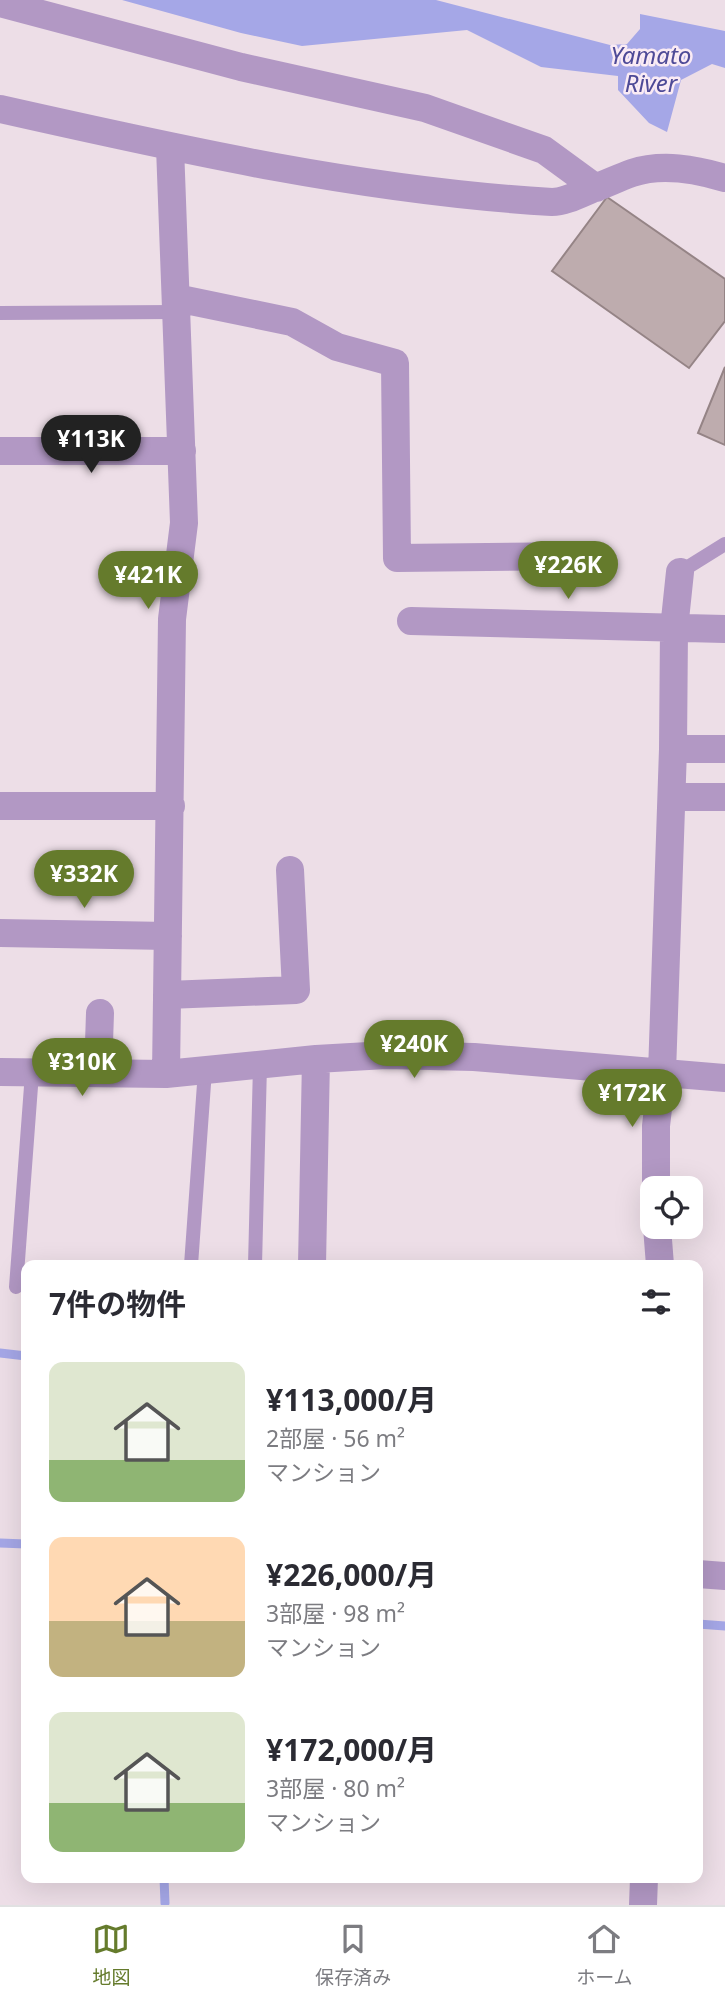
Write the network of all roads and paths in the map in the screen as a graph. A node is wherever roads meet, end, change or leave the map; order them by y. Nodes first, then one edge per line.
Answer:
1 (0, 3) edge
2 (0, 109) edge
3 (170, 148) junction
4 (725, 178) edge
5 (596, 188) junction
6 (176, 305) junction
7 (0, 313) edge
8 (0, 451) edge
9 (181, 451) junction
10 (725, 544) edge
11 (588, 556) dead end
12 (680, 572) joint
13 (411, 621) dead end
14 (674, 629) junction
15 (725, 629) edge
16 (673, 749) junction
17 (725, 749) edge
18 (672, 797) junction
19 (725, 797) edge
20 (0, 806) edge
21 (171, 806) junction
22 (290, 870) dead end
23 (0, 933) edge
24 (168, 936) junction
25 (167, 995) junction
26 (100, 1013) dead end
27 (316, 1059) junction
28 (260, 1065) junction
29 (205, 1070) junction
30 (0, 1072) edge
31 (32, 1073) junction
32 (98, 1073) junction
33 (662, 1073) junction
34 (166, 1074) junction
35 (725, 1078) edge
36 (656, 1176) edge
37 (658, 1239) edge
38 (191, 1260) edge
39 (255, 1260) edge
40 (312, 1260) edge
41 (660, 1260) edge
42 (16, 1287) dead end
43 (703, 1574) edge
44 (725, 1576) edge
45 (644, 1883) edge
46 (643, 1905) edge

1 - 5 street
2 - 3 street
3 - 5 street
3 - 6 street
4 - 5 street
6 - 7 lane
6 - 9 street
6 - 11 street
8 - 9 street
9 - 21 street
10 - 12 lane
12 - 14 street
13 - 14 street
14 - 15 street
14 - 16 street
16 - 17 street
16 - 18 street
18 - 19 street
18 - 33 street
20 - 21 street
21 - 24 street
22 - 25 street
23 - 24 street
24 - 25 street
25 - 34 street
26 - 32 street
27 - 28 street
27 - 33 street
27 - 40 street
28 - 29 street
28 - 39 lane
29 - 34 street
29 - 38 lane
30 - 31 street
31 - 32 street
31 - 42 lane
32 - 34 street
33 - 35 street
33 - 36 street
37 - 41 street
43 - 44 street
45 - 46 street

